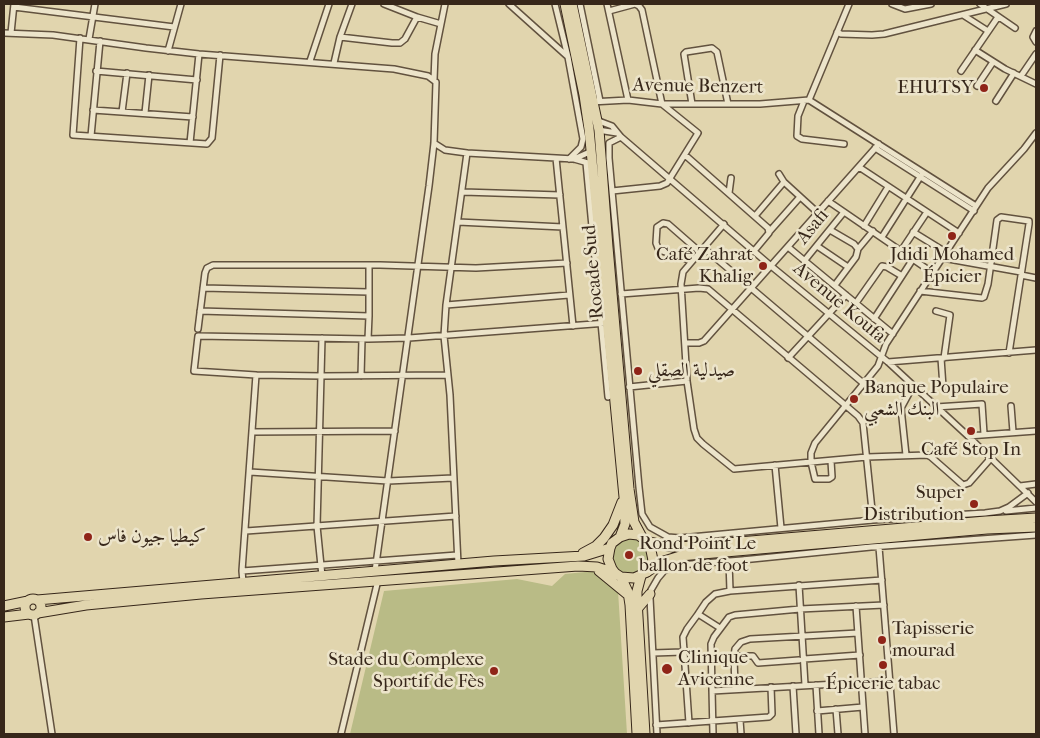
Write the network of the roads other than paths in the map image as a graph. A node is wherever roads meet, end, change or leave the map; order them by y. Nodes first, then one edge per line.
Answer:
1 (95, 4) edge
2 (181, 4) edge
3 (330, 4) edge
4 (352, 4) edge
5 (384, 4) edge
6 (445, 4) edge
7 (509, 4) edge
8 (555, 4) edge
9 (565, 4) edge
10 (572, 4) edge
11 (580, 4) edge
12 (607, 4) edge
13 (849, 4) edge
14 (892, 4) edge
15 (930, 4) edge
16 (980, 4) edge
17 (1006, 4) edge
18 (14, 5) edge
19 (987, 8) junction
20 (608, 11) junction
21 (963, 15) junction
22 (94, 17) junction
23 (417, 17) junction
24 (998, 17) junction
25 (441, 24) junction
26 (174, 27) junction
27 (1016, 28) dead end
28 (988, 31) junction
29 (1036, 31) edge
30 (837, 32) junction
31 (4, 33) edge
32 (11, 33) junction
33 (340, 37) junction
34 (80, 38) junction
35 (89, 39) junction
36 (100, 42) junction
37 (1036, 42) edge
38 (975, 50) junction
39 (168, 51) junction
40 (199, 54) junction
41 (1036, 54) edge
42 (220, 55) junction
43 (568, 56) junction
44 (310, 61) junction
45 (993, 62) junction
46 (334, 63) junction
47 (96, 71) junction
48 (961, 71) dead end
49 (575, 72) junction
50 (1014, 73) junction
51 (127, 74) junction
52 (149, 76) junction
53 (1021, 76) junction
54 (197, 80) junction
55 (434, 80) junction
56 (1036, 84) edge
57 (977, 86) dead end
58 (628, 100) junction
59 (996, 100) dead end
60 (807, 101) junction
61 (592, 102) junction
62 (662, 104) junction
63 (692, 104) junction
64 (728, 104) junction
65 (93, 110) junction
66 (122, 112) junction
67 (145, 113) junction
68 (193, 117) junction
69 (591, 123) junction
70 (599, 130) junction
71 (1036, 133) edge
72 (619, 135) junction
73 (91, 136) junction
74 (190, 143) junction
75 (434, 143) junction
76 (844, 144) dead end
77 (604, 146) junction
78 (877, 146) junction
79 (591, 152) junction
80 (467, 153) junction
81 (686, 155) junction
82 (556, 158) junction
83 (572, 159) junction
84 (593, 163) junction
85 (859, 167) junction
86 (779, 174) dead end
87 (922, 174) junction
88 (730, 178) dead end
89 (671, 179) junction
90 (784, 182) junction
91 (888, 187) junction
92 (612, 191) junction
93 (463, 192) junction
94 (729, 193) junction
95 (560, 195) junction
96 (800, 197) junction
97 (906, 198) junction
98 (828, 201) junction
99 (975, 208) junction
100 (844, 212) junction
101 (927, 212) junction
102 (818, 213) junction
103 (755, 216) junction
104 (458, 222) junction
105 (724, 224) junction
106 (864, 226) junction
107 (563, 227) junction
108 (830, 230) junction
109 (873, 231) junction
110 (769, 232) junction
111 (913, 232) junction
112 (959, 233) junction
113 (882, 237) junction
114 (817, 246) junction
115 (788, 247) junction
116 (858, 249) junction
117 (702, 250) junction
118 (754, 251) junction
119 (900, 251) junction
120 (946, 253) junction
121 (943, 258) junction
122 (913, 259) junction
123 (805, 260) junction
124 (692, 261) junction
125 (566, 263) junction
126 (369, 266) junction
127 (419, 266) junction
128 (771, 266) junction
129 (451, 268) junction
130 (848, 268) junction
131 (990, 268) junction
132 (933, 273) junction
133 (1021, 274) junction
134 (902, 276) junction
135 (1036, 278) edge
136 (836, 285) junction
137 (203, 288) junction
138 (752, 289) junction
139 (682, 290) junction
140 (920, 291) junction
141 (369, 292) junction
142 (621, 294) junction
143 (569, 295) junction
144 (846, 295) junction
145 (856, 303) junction
146 (446, 304) junction
147 (200, 311) junction
148 (732, 311) junction
149 (936, 311) dead end
150 (829, 314) junction
151 (369, 316) junction
152 (874, 319) junction
153 (604, 324) junction
154 (573, 326) junction
155 (198, 330) dead end
156 (893, 334) junction
157 (444, 336) junction
158 (808, 336) junction
159 (322, 338) junction
160 (409, 338) junction
161 (365, 339) junction
162 (686, 343) junction
163 (1036, 350) edge
164 (1009, 353) junction
165 (882, 357) junction
166 (788, 358) junction
167 (942, 358) junction
168 (888, 362) junction
169 (256, 375) junction
170 (448, 375) junction
171 (322, 376) junction
172 (361, 376) junction
173 (403, 376) junction
174 (687, 381) junction
175 (864, 383) junction
176 (913, 386) junction
177 (629, 387) junction
178 (943, 387) dead end
179 (608, 398) dead end
180 (844, 405) junction
181 (1011, 406) dead end
182 (936, 407) junction
183 (395, 431) junction
184 (1036, 431) edge
185 (252, 432) junction
186 (320, 432) junction
187 (1013, 432) junction
188 (984, 434) junction
189 (968, 436) junction
190 (906, 455) junction
191 (867, 457) junction
192 (991, 458) junction
193 (831, 461) junction
194 (811, 462) junction
195 (775, 465) junction
196 (250, 472) junction
197 (319, 476) junction
198 (454, 478) junction
199 (633, 479) junction
200 (388, 481) junction
201 (1036, 484) edge
202 (1020, 486) junction
203 (1028, 493) junction
204 (624, 497) junction
205 (1036, 502) edge
206 (636, 503) junction
207 (1036, 508) edge
208 (1000, 512) junction
209 (456, 516) junction
210 (1036, 518) edge
211 (873, 520) junction
212 (383, 521) junction
213 (317, 526) junction
214 (1036, 527) edge
215 (781, 528) junction
216 (246, 532) junction
217 (1036, 535) edge
218 (698, 536) junction
219 (620, 537) junction
220 (644, 539) junction
221 (688, 546) junction
222 (879, 547) junction
223 (610, 548) junction
224 (700, 554) junction
225 (458, 555) junction
226 (576, 557) junction
227 (377, 560) junction
228 (728, 561) junction
229 (321, 564) junction
230 (458, 564) junction
231 (691, 564) junction
232 (589, 566) junction
233 (242, 571) junction
234 (644, 574) junction
235 (618, 575) junction
236 (322, 576) junction
237 (377, 576) junction
238 (882, 580) junction
239 (243, 582) junction
240 (799, 585) junction
241 (730, 591) junction
242 (650, 594) junction
243 (629, 596) junction
244 (32, 601) junction
245 (884, 605) junction
246 (4, 606) edge
247 (856, 606) junction
248 (638, 608) junction
249 (800, 609) junction
250 (33, 614) junction
251 (698, 614) junction
252 (4, 617) edge
253 (720, 628) junction
254 (858, 634) junction
255 (802, 636) junction
256 (684, 652) junction
257 (653, 653) junction
258 (860, 655) junction
259 (734, 656) junction
260 (801, 660) junction
261 (890, 681) junction
262 (861, 682) junction
263 (806, 685) junction
264 (816, 685) junction
265 (793, 686) junction
266 (771, 687) junction
267 (735, 689) junction
268 (712, 692) junction
269 (863, 707) junction
270 (836, 709) junction
271 (817, 711) junction
272 (740, 720) junction
273 (713, 721) junction
274 (689, 723) junction
275 (656, 725) junction
276 (52, 734) edge
277 (341, 734) edge
278 (638, 734) edge
279 (645, 734) edge
280 (657, 734) edge
281 (713, 734) edge
282 (741, 734) edge
283 (796, 734) edge
284 (819, 734) edge
285 (838, 734) edge
286 (865, 734) edge
287 (894, 734) edge

1 - 22 street
2 - 26 street
3 - 44 street
4 - 33 street
5 - 23 street
6 - 25 street
7 - 43 street
8 - 43 street
9 - 49 main road, Rocade Sud
10 - 61 main road, Rocade Sud
11 - 61 street
12 - 20 street
13 - 30 street
14 - 15 street
16 - 19 street
17 - 19 street
18 - 22 street
18 - 32 street
19 - 21 street
19 - 24 street
20 - 58 street
20 - 62 street
21 - 28 street
21 - 30 street
22 - 26 street
22 - 35 street
23 - 25 street
23 - 33 street
24 - 27 street
24 - 28 street
25 - 55 street
26 - 39 street
28 - 38 street
29 - 37 street
30 - 60 street
31 - 32 street
32 - 34 street
33 - 46 street
34 - 35 street
34 - 73 street
35 - 36 street
36 - 39 street
36 - 47 street
38 - 45 street
38 - 48 street
39 - 40 street
40 - 42 street
40 - 54 street
41 - 53 street
42 - 44 street
42 - 74 street
43 - 49 street
44 - 46 street
45 - 50 street
45 - 57 street
46 - 55 street
47 - 51 street
47 - 65 street
49 - 61 main road, Rocade Sud
49 - 83 street
50 - 53 street
50 - 59 street
51 - 52 street
51 - 66 street
52 - 54 street
52 - 67 street
53 - 56 street
54 - 68 street
55 - 75 street
58 - 61 street, Avenue Benzert
58 - 62 street, Avenue Benzert
60 - 64 street, Avenue Benzert
60 - 76 street
60 - 78 street
61 - 69 main road, Rocade Sud
62 - 63 street, Avenue Benzert
62 - 81 street
63 - 64 street, Avenue Benzert
63 - 64 street
65 - 66 street
65 - 73 street
66 - 67 street
67 - 68 street
68 - 74 street
69 - 70 main road, Rocade Sud
69 - 72 street, Avenue Koufa
69 - 79 main road, Rocade Sud
70 - 72 street
70 - 77 main road, Rocade Sud
71 - 99 street
72 - 77 street
72 - 89 street, Avenue Koufa
73 - 74 street
75 - 80 street
75 - 127 street
77 - 79 street
77 - 84 main road, Rocade Sud
77 - 92 street
78 - 85 street
78 - 87 street
79 - 83 street
79 - 84 main road, Rocade Sud
80 - 82 street
80 - 93 street
81 - 89 street
81 - 94 street
82 - 83 street
82 - 95 street
83 - 84 street
84 - 153 main road, Rocade Sud
84 - 199 main road, Rocade Sud
85 - 91 street
85 - 98 street
86 - 90 street
87 - 97 street
87 - 99 street
88 - 94 street
89 - 92 street
89 - 105 street, Avenue Koufa
90 - 96 street
90 - 103 street
91 - 97 street
91 - 106 street
92 - 142 street
93 - 95 street
93 - 104 street
94 - 103 street
95 - 107 street
96 - 102 street
96 - 110 street
97 - 101 street
97 - 113 street
98 - 100 street
98 - 102 street
99 - 112 street
100 - 106 street
100 - 108 street, Asafi
101 - 111 street
101 - 112 street
102 - 115 street
103 - 110 street
104 - 107 street
104 - 129 street
105 - 117 street
105 - 118 street, Avenue Koufa
106 - 109 street
107 - 125 street
108 - 114 street, Asafi
108 - 116 street
109 - 113 street
109 - 116 street
110 - 118 street
111 - 119 street
111 - 120 street
112 - 120 street
113 - 119 street
114 - 123 street, Asafi
114 - 130 street
115 - 123 street
115 - 128 street
116 - 130 street
117 - 124 street
117 - 124 street
117 - 138 street
118 - 128 street, Avenue Koufa
119 - 122 street
120 - 121 street
121 - 131 street
121 - 132 street
122 - 132 street
122 - 134 street
123 - 136 street
124 - 139 street
125 - 129 street
125 - 143 street
126 - 127 street
126 - 137 street
126 - 141 street
127 - 129 street
127 - 160 street
128 - 138 street
128 - 150 street, Avenue Koufa
129 - 146 street
130 - 136 street
131 - 133 street
131 - 133 street
131 - 140 street
132 - 140 street
133 - 135 street
133 - 164 street
134 - 145 street
134 - 152 street
136 - 144 street
137 - 141 street
137 - 147 street
138 - 148 street
138 - 158 street
139 - 142 street
139 - 148 street
139 - 162 street
140 - 156 street
141 - 151 street
142 - 177 street
143 - 146 street
143 - 154 street
144 - 145 street
144 - 150 street
145 - 152 street
146 - 157 street
147 - 151 street
147 - 155 street
148 - 162 street
148 - 166 street
149 - 167 street
150 - 158 street
150 - 165 street, Avenue Koufa
151 - 161 street
152 - 156 street
153 - 154 street
153 - 179 street
153 - 204 main road, Rocade Sud
154 - 157 street
156 - 165 street
157 - 160 street
157 - 170 street
158 - 166 street
158 - 175 street
159 - 161 street
159 - 169 street
159 - 171 street
160 - 161 street
160 - 173 street
161 - 172 street
162 - 174 street
163 - 164 street
164 - 167 street
165 - 168 street, Avenue Koufa
165 - 175 street
166 - 180 street
167 - 168 street
167 - 178 street
168 - 176 street, Avenue Koufa
169 - 171 street
169 - 185 street
170 - 173 street
170 - 198 street
171 - 172 street
171 - 186 street
172 - 173 street
173 - 183 street
174 - 177 street
174 - 195 street
175 - 180 street
176 - 182 street, Avenue Koufa
176 - 190 street
177 - 199 street
180 - 191 street
180 - 194 street
181 - 187 street
182 - 188 street
182 - 189 street, Avenue Koufa
183 - 186 street
183 - 200 street
184 - 187 street
185 - 186 street
185 - 196 street
186 - 197 street
187 - 188 street
188 - 189 street
189 - 192 street, Avenue Koufa
190 - 191 street
190 - 192 street
191 - 193 street
191 - 211 street
192 - 202 street, Avenue Koufa
193 - 194 street
193 - 194 street
194 - 195 street
195 - 215 street
196 - 197 street
196 - 216 street
197 - 200 street
197 - 213 street
198 - 200 street
198 - 209 street
199 - 206 main road, Rocade Sud
200 - 212 street
201 - 202 street
202 - 203 street, Avenue Koufa
203 - 205 street, Avenue Koufa
203 - 208 street
204 - 219 main road, Rocade Sud
204 - 226 main road
206 - 218 street
206 - 220 main road, Rocade Sud
207 - 208 street
208 - 211 street
209 - 212 street
209 - 225 street
210 - 221 main road
211 - 215 street
212 - 213 street
212 - 227 street
213 - 216 street
213 - 229 street
214 - 224 main road
215 - 218 street
216 - 233 street
217 - 222 street
218 - 221 main road
219 - 220 main road
219 - 223 main road
220 - 221 main road
220 - 234 main road
222 - 228 street
222 - 238 street
223 - 226 main road
223 - 235 main road
224 - 231 main road
224 - 234 main road
225 - 227 street
225 - 230 street
226 - 230 main road
227 - 229 street
227 - 237 street
228 - 231 street
228 - 241 street
229 - 233 street
229 - 236 street
230 - 237 main road
231 - 242 street
232 - 235 main road
232 - 237 main road
232 - 243 main road
233 - 239 street
234 - 235 main road
234 - 248 main road
235 - 243 main road
236 - 237 main road
236 - 239 main road
237 - 250 main road
237 - 277 street
238 - 240 street
238 - 245 street
239 - 244 main road
240 - 241 street
240 - 249 street
241 - 251 street
242 - 248 main road
242 - 257 street
243 - 278 main road
244 - 246 main road
244 - 250 main road
244 - 250 main road
245 - 247 street
245 - 261 street
247 - 249 street
247 - 254 street
248 - 279 main road
249 - 253 street
249 - 255 street
250 - 252 main road
250 - 276 street
251 - 253 street
251 - 256 street
253 - 268 street
254 - 255 street
254 - 258 street
255 - 259 street
255 - 260 street
256 - 257 street
256 - 274 street
257 - 275 street
258 - 260 street
258 - 262 street
259 - 260 street
259 - 267 street
260 - 263 street
261 - 262 street
261 - 287 street
262 - 264 street
262 - 269 street
263 - 264 street
263 - 265 street
264 - 271 street
265 - 266 street
265 - 283 street
266 - 267 street
266 - 272 street
267 - 268 street
268 - 273 street
269 - 270 street
269 - 286 street
270 - 271 street
270 - 285 street
271 - 284 street
272 - 273 street
272 - 282 street
273 - 274 street
273 - 281 street
274 - 275 street
275 - 280 street

